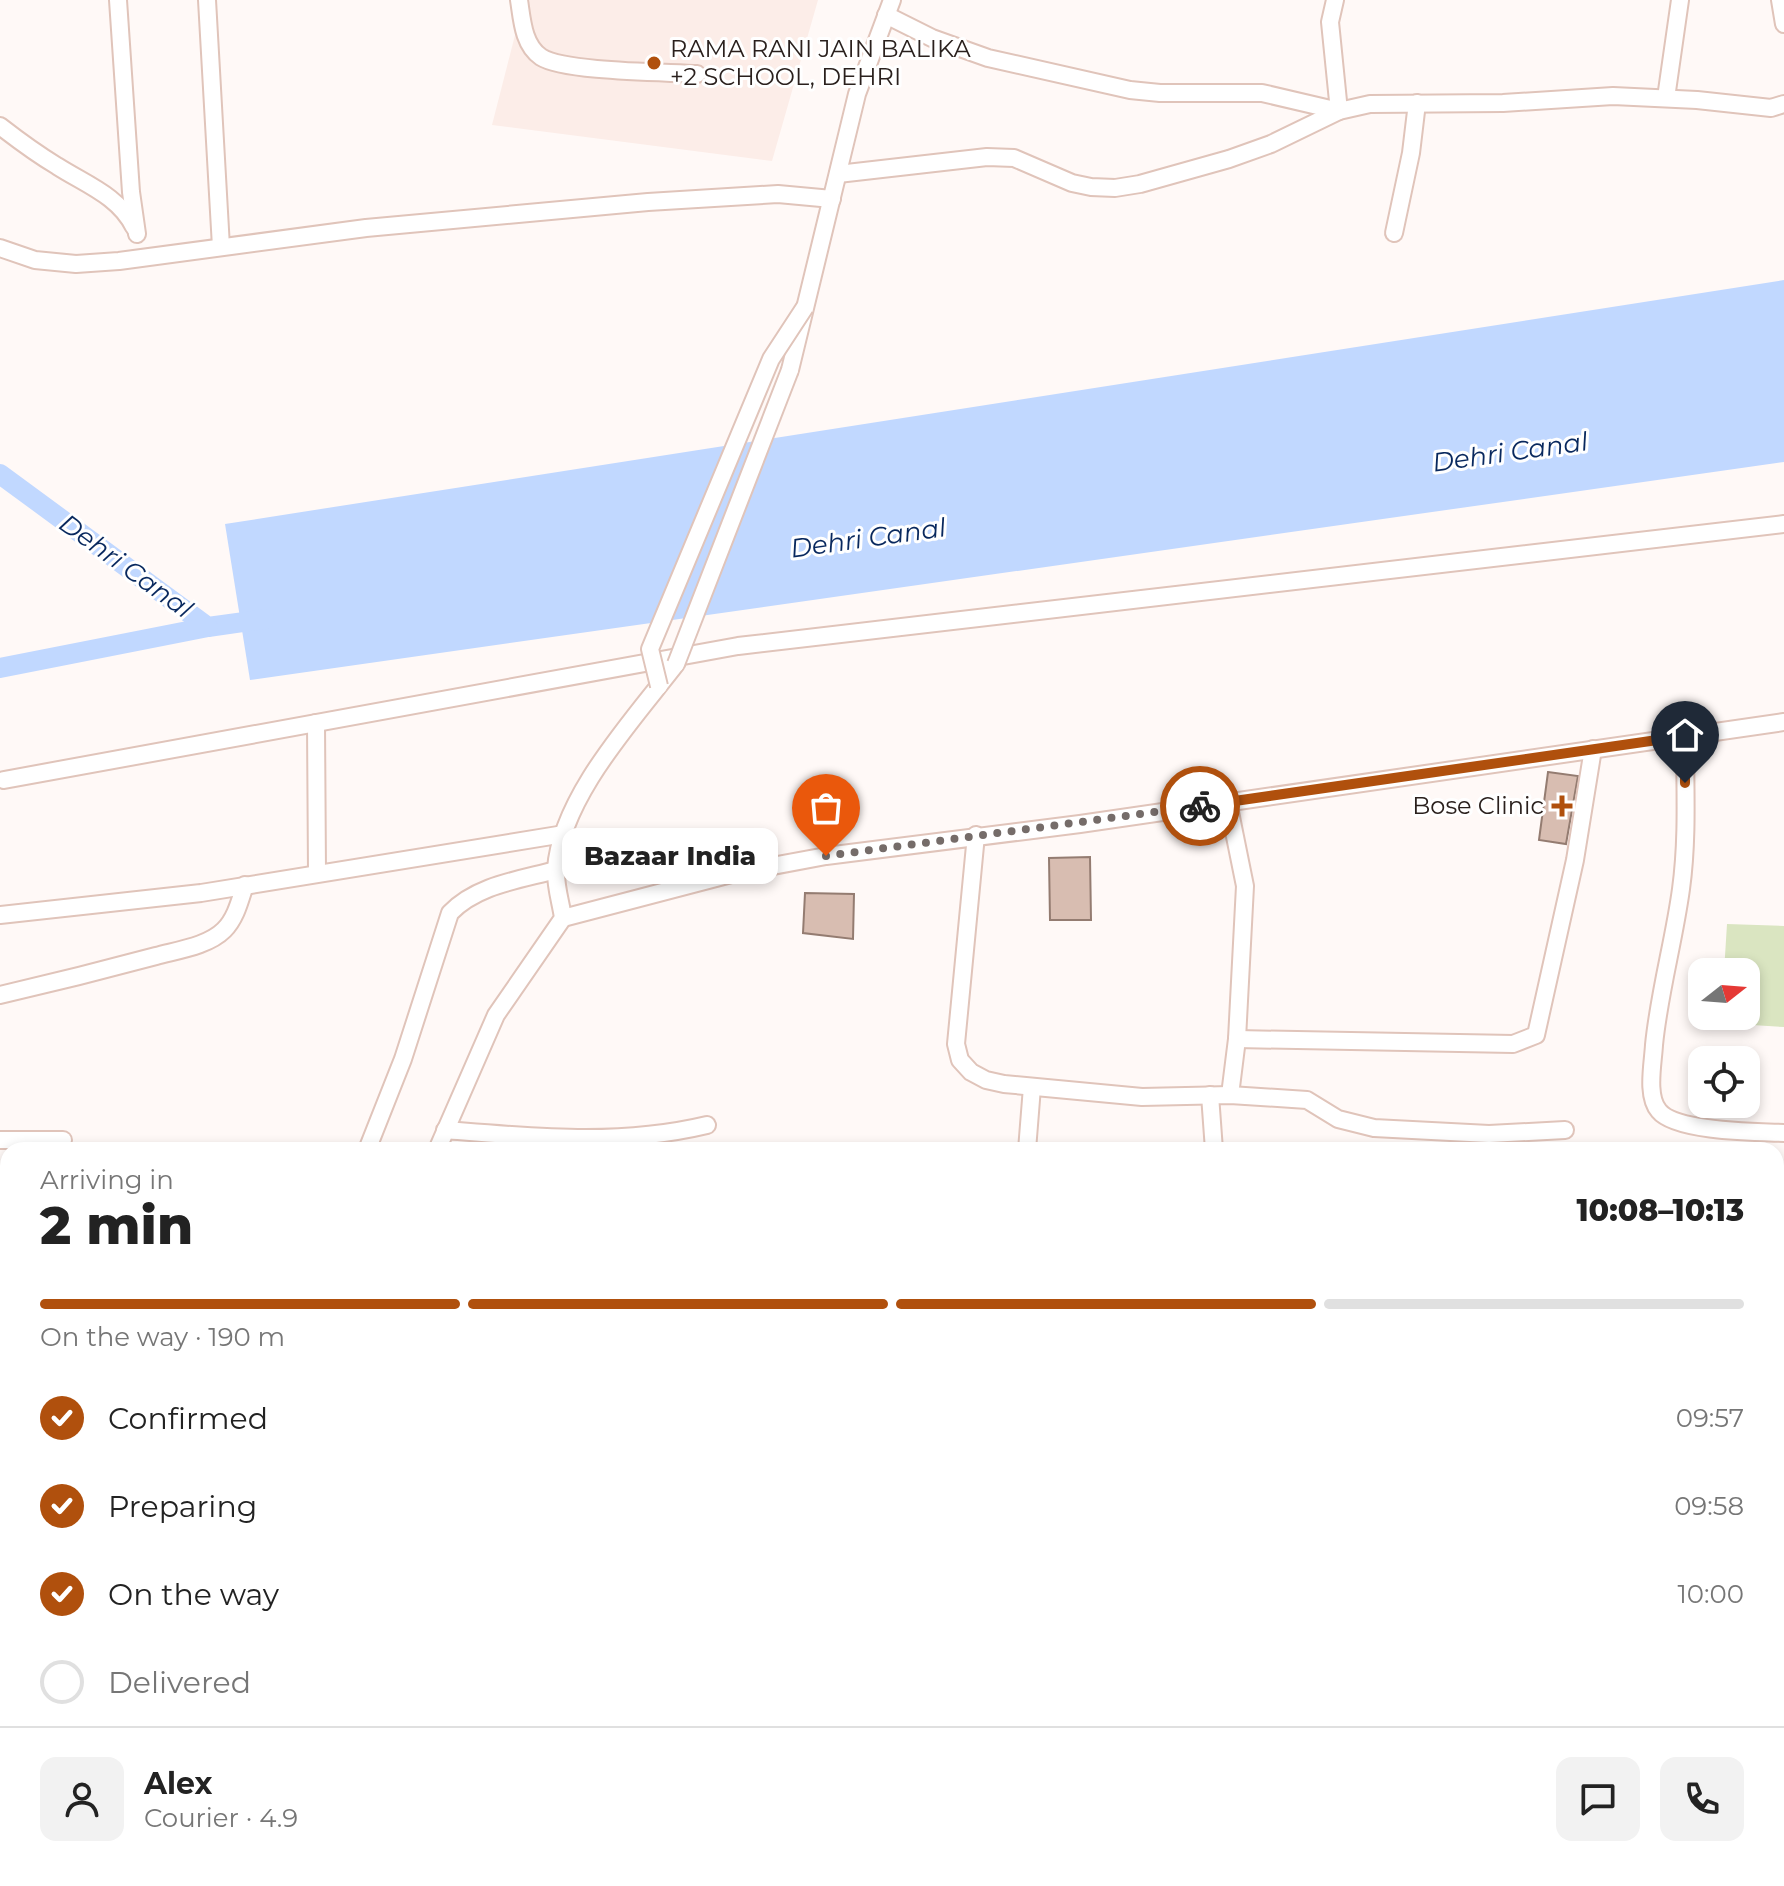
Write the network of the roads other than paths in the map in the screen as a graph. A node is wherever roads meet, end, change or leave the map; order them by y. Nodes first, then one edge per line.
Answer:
1 (118, 0) edge
2 (207, 0) edge
3 (519, 0) edge
4 (1335, 0) edge
5 (1680, 0) edge
6 (1780, 0) edge
7 (889, 8) edge
8 (1784, 24) edge
9 (697, 74) dead end
10 (1666, 98) junction
11 (1417, 103) junction
12 (1784, 104) edge
13 (1339, 111) junction
14 (0, 126) edge
15 (838, 174) junction
16 (832, 199) junction
17 (1394, 233) dead end
18 (137, 234) junction
19 (221, 247) junction
20 (0, 248) edge
21 (146, 257) junction
22 (805, 307) junction
23 (1784, 524) edge
24 (659, 686) junction
25 (1784, 722) edge
26 (316, 723) junction
27 (1685, 736) junction
28 (1593, 749) junction
29 (4, 780) dead end
30 (1228, 802) junction
31 (564, 834) junction
32 (976, 835) junction
33 (556, 870) junction
34 (317, 872) junction
35 (245, 885) junction
36 (0, 915) edge
37 (563, 918) junction
38 (0, 995) edge
39 (1237, 1039) junction
40 (1032, 1087) junction
41 (1210, 1095) junction
42 (1230, 1095) junction
43 (707, 1125) dead end
44 (445, 1130) junction
45 (1565, 1130) dead end
46 (1784, 1133) edge
47 (0, 1140) edge
48 (63, 1140) dead end
49 (370, 1142) edge
50 (440, 1142) edge
51 (1028, 1142) edge
52 (1213, 1142) edge

1 - 18 street
2 - 19 street
3 - 9 street
4 - 13 street
5 - 10 street
6 - 8 street
7 - 13 street
7 - 15 street
10 - 11 street
10 - 12 street
11 - 13 street
11 - 17 street
13 - 15 street
14 - 18 street
15 - 16 street
16 - 19 street
16 - 22 street
18 - 21 street
19 - 21 street
20 - 21 street
22 - 24 street, bridge
22 - 24 street, bridge
23 - 26 street
24 - 31 street
25 - 27 street
26 - 29 street
26 - 34 street
27 - 28 street
27 - 46 street
28 - 30 street
28 - 39 street
30 - 32 street
30 - 39 street
31 - 33 street
31 - 34 street
32 - 37 street
32 - 40 street
33 - 37 street
33 - 49 street
34 - 35 street
35 - 36 street
35 - 38 street
37 - 44 street
39 - 42 street
40 - 41 street
40 - 51 street
41 - 42 street
41 - 52 street
42 - 45 street
43 - 44 street
44 - 50 street
47 - 48 street

